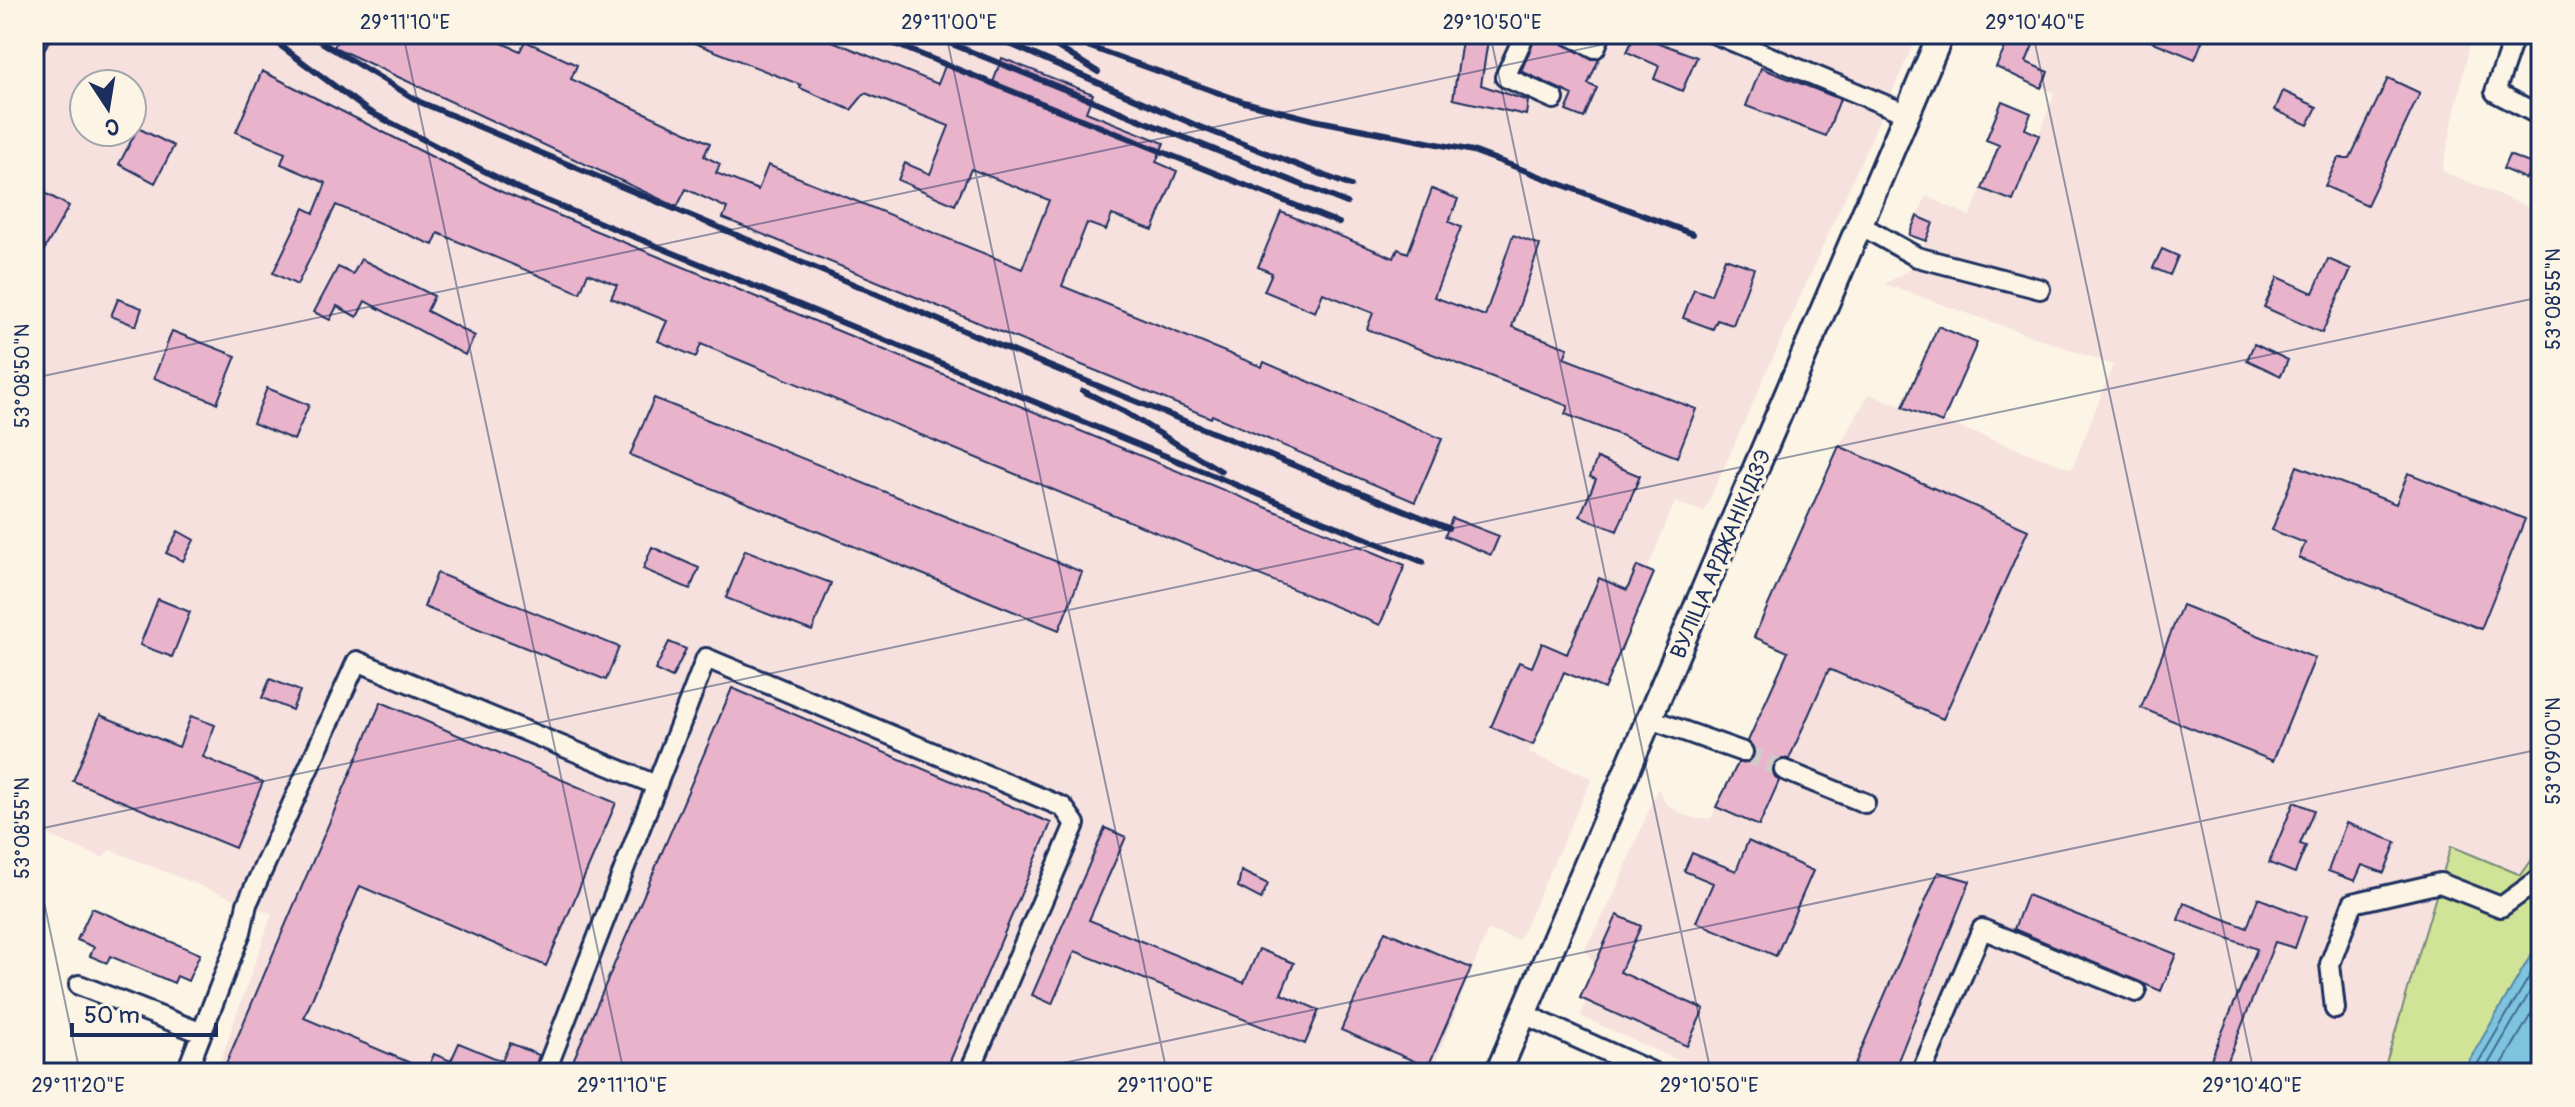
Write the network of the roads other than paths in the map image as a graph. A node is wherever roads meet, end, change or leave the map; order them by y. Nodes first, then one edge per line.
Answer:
1 (40, 34) edge
2 (1525, 34) edge
3 (1567, 34) edge
4 (1601, 34) edge
5 (1715, 34) edge
6 (1941, 34) edge
7 (2515, 34) edge
8 (34, 46) edge
9 (1554, 99) dead end
10 (1907, 114) junction
11 (2541, 116) edge
12 (1860, 225) junction
13 (2040, 289) dead end
14 (1650, 719) junction
15 (1743, 752) tunnel mouth
16 (1784, 770) tunnel mouth
17 (656, 785) junction
18 (1865, 803) dead end
19 (2541, 878) edge
20 (79, 985) dead end
21 (2136, 992) dead end
22 (2335, 1009) dead end
23 (1524, 1014) junction
24 (202, 1033) junction
25 (186, 1073) edge
26 (545, 1073) edge
27 (969, 1073) edge
28 (1498, 1073) edge
29 (1654, 1073) edge
30 (1921, 1073) edge

1 - 8 lane
2 - 9 lane
3 - 4 lane
5 - 10 lane
6 - 10 main road, ВУЛІЦА АРДЖАНІКІДЗЭ
7 - 11 lane
10 - 12 main road, ВУЛІЦА АРДЖАНІКІДЗЭ
12 - 13 lane
12 - 14 main road, ВУЛІЦА АРДЖАНІКІДЗЭ
14 - 15 lane
14 - 23 main road, ВУЛІЦА АРДЖАНІКІДЗЭ
16 - 18 lane
17 - 24 lane
17 - 26 lane
17 - 27 lane
19 - 22 lane
20 - 24 lane
21 - 30 lane
23 - 28 main road, ВУЛІЦА АРДЖАНІКІДЗЭ
23 - 29 lane
24 - 25 lane

